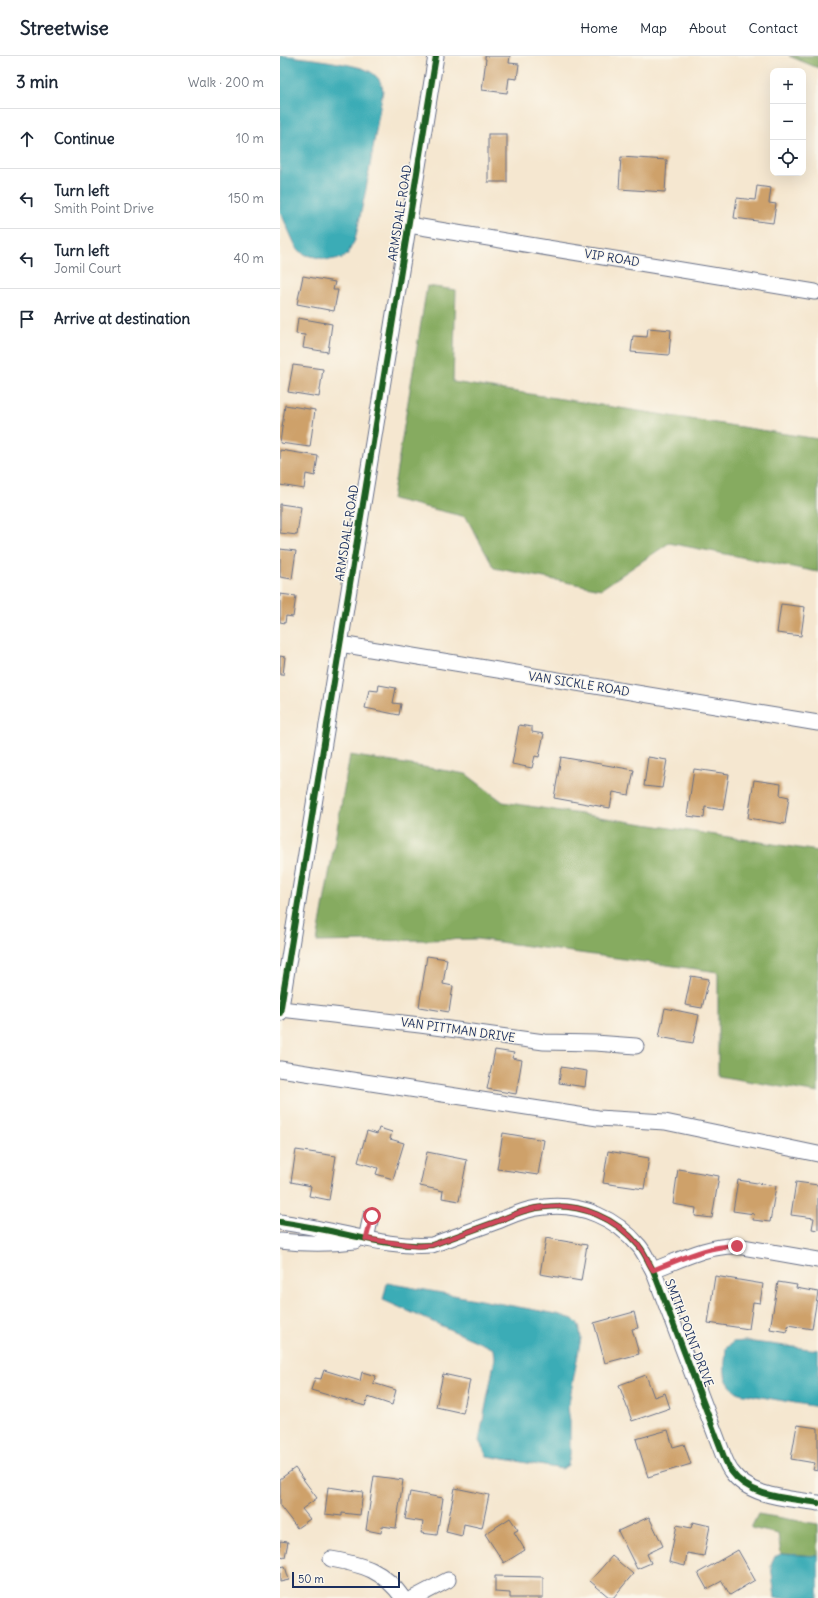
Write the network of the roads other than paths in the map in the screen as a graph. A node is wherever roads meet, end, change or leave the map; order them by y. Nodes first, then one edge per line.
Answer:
1 (436, 56) edge
2 (409, 225) junction
3 (815, 292) dead end
4 (340, 644) junction
5 (818, 724) edge
6 (280, 1011) edge
7 (636, 1046) dead end
8 (280, 1069) edge
9 (818, 1154) edge
10 (372, 1216) dead end
11 (280, 1222) edge
12 (366, 1239) junction
13 (280, 1241) edge
14 (818, 1260) edge
15 (653, 1270) junction
16 (818, 1503) edge
17 (332, 1559) dead end
18 (448, 1580) dead end
19 (404, 1598) edge
20 (414, 1598) edge

1 - 2 street, ARMSDALE ROAD
2 - 3 street, VIP ROAD
2 - 4 street, ARMSDALE ROAD
4 - 5 street, VAN SICKLE ROAD
4 - 6 street, ARMSDALE ROAD
6 - 7 street, VAN PITTMAN DRIVE
8 - 9 street
10 - 12 street
11 - 12 street, SMITH POINT DRIVE
12 - 13 street
12 - 15 street, SMITH POINT DRIVE
14 - 15 street
15 - 16 street, SMITH POINT DRIVE
17 - 19 street
18 - 20 street

